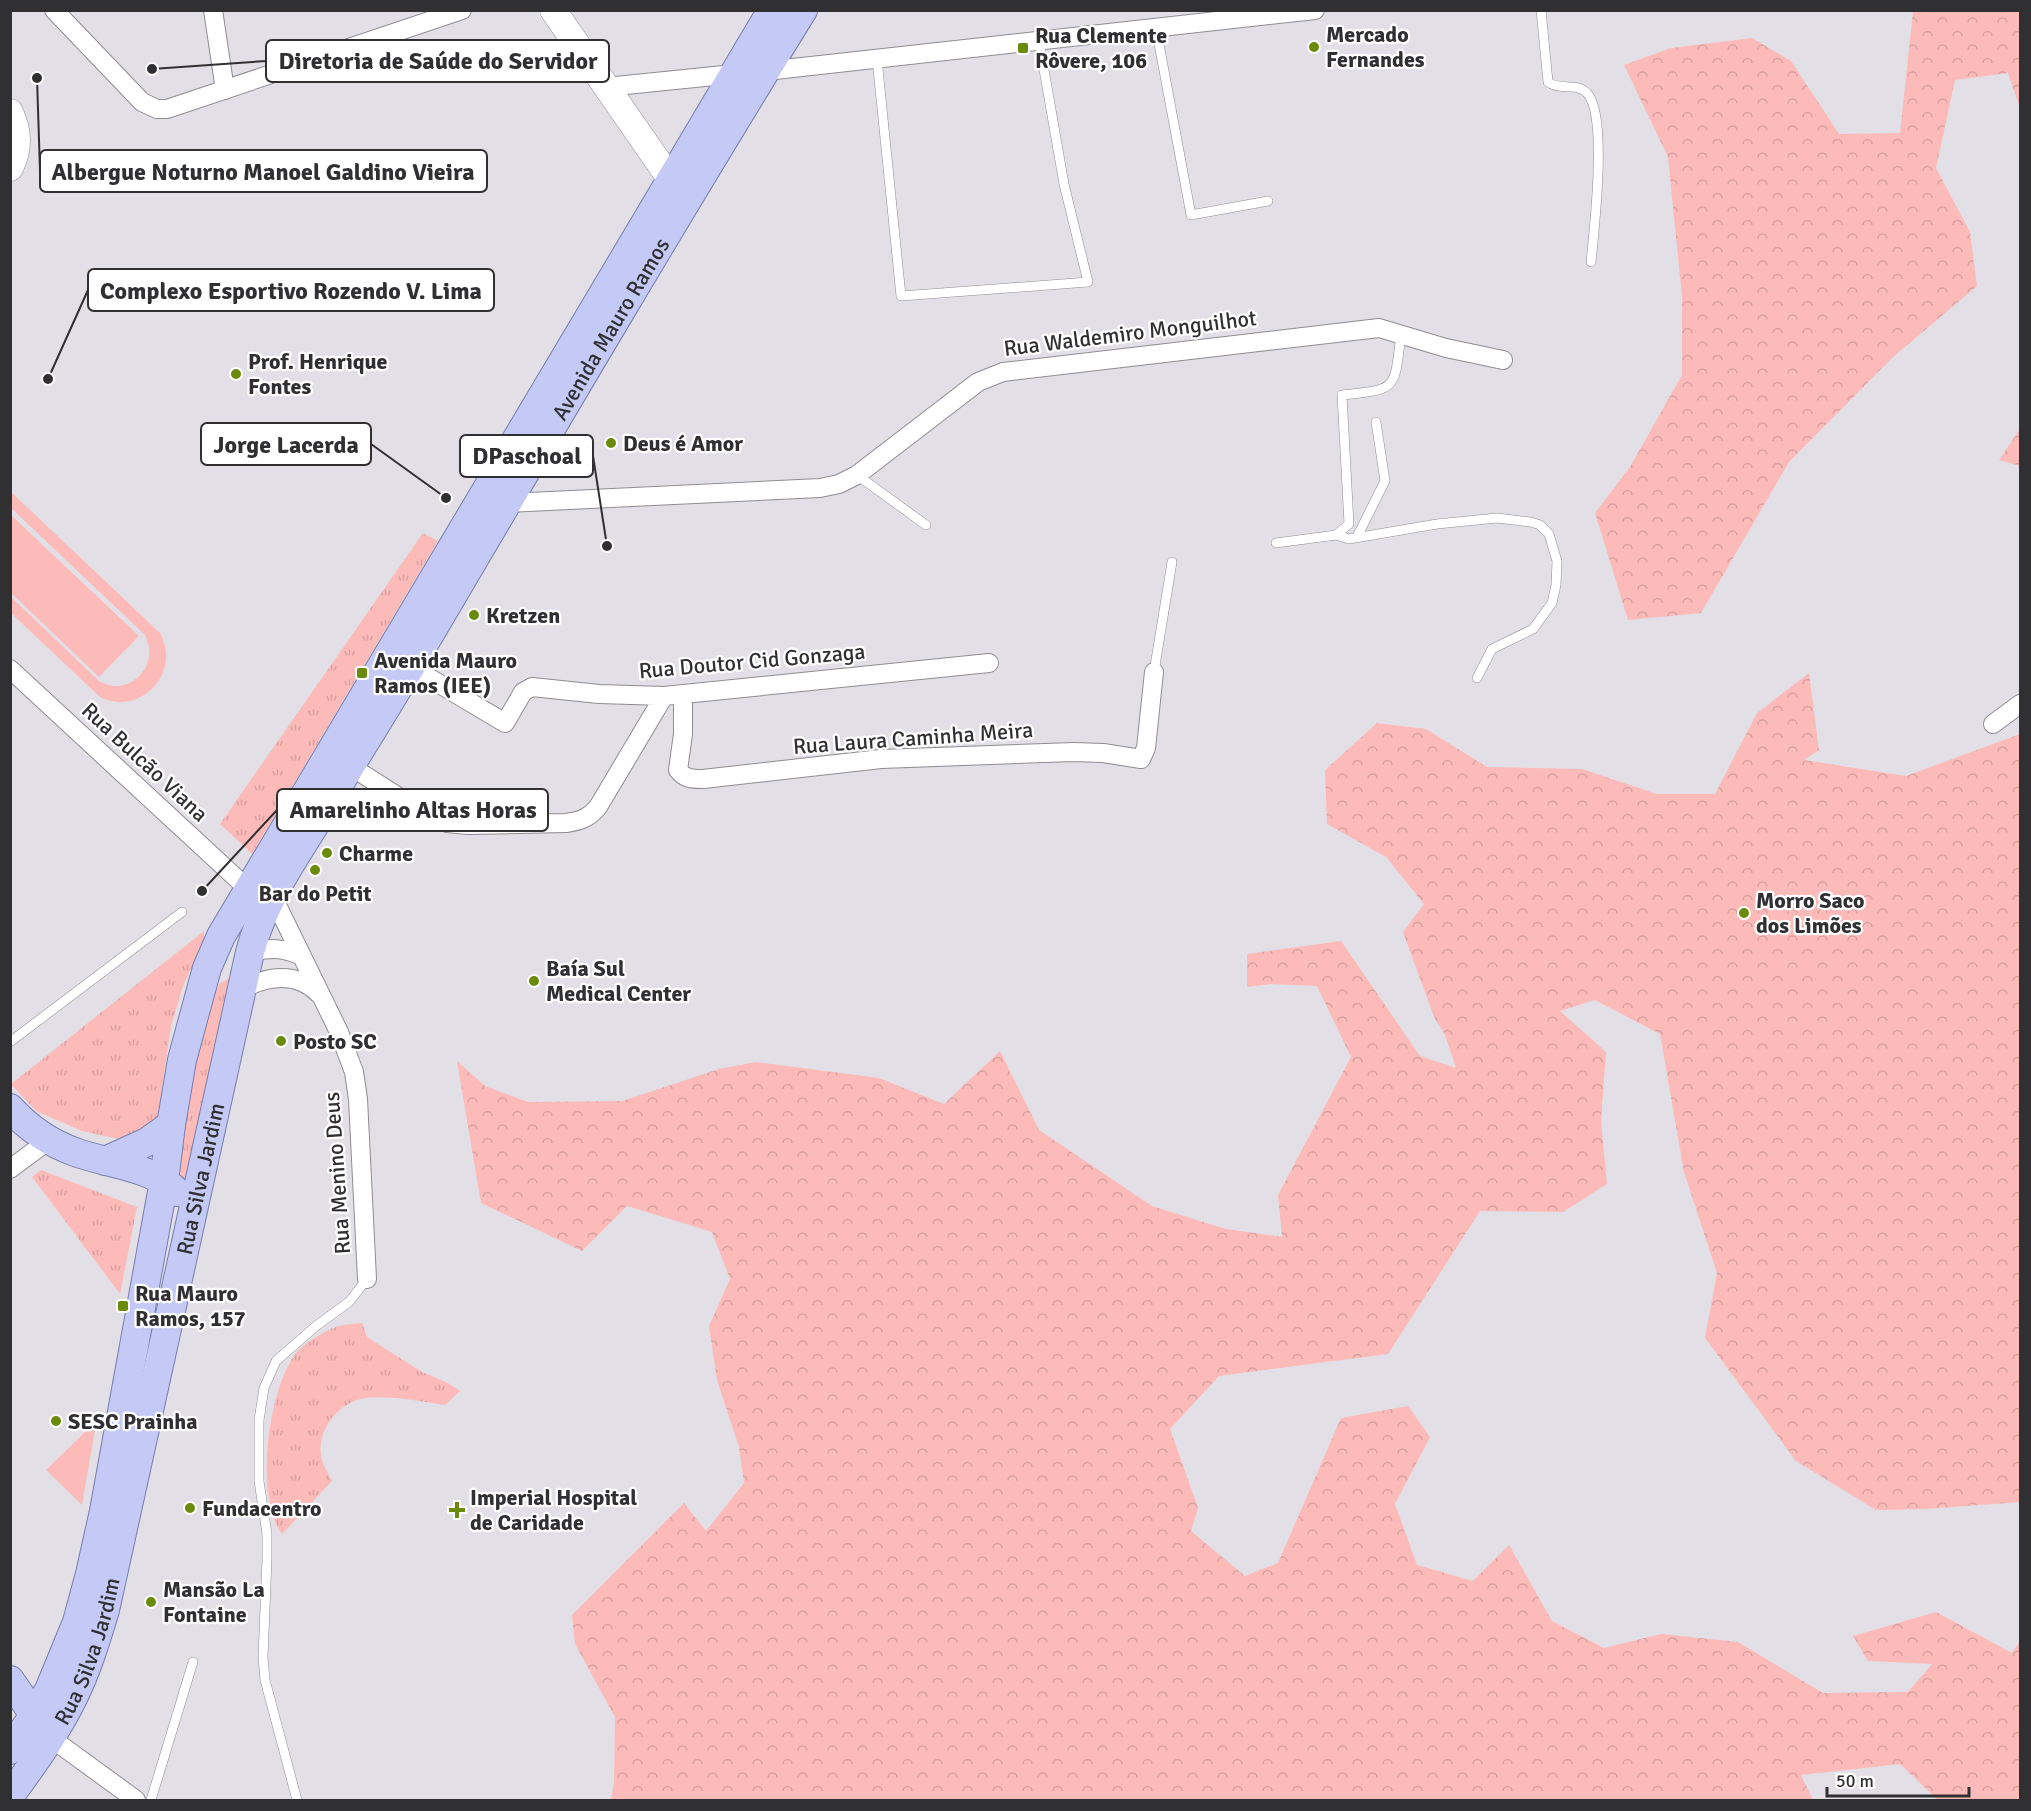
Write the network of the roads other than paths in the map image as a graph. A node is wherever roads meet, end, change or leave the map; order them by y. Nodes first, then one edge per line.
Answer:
1 (54, 10) edge
2 (213, 10) edge
3 (462, 10) edge
4 (553, 10) edge
5 (772, 10) edge
6 (802, 10) edge
7 (1315, 10) edge
8 (1541, 10) edge
9 (1156, 28) junction
10 (1039, 41) junction
11 (877, 59) junction
12 (766, 71) junction
13 (734, 74) junction
14 (606, 87) junction
15 (225, 90) junction
16 (10, 112) edge
17 (10, 168) edge
18 (681, 186) junction
19 (1268, 201) dead end
20 (1591, 262) dead end
21 (1401, 334) junction
22 (1503, 360) dead end
23 (1376, 422) dead end
24 (857, 475) junction
25 (506, 502) junction
26 (926, 525) dead end
27 (1336, 535) junction
28 (1357, 537) junction
29 (1276, 543) dead end
30 (1172, 562) dead end
31 (988, 663) dead end
32 (411, 667) junction
33 (11, 670) edge
34 (1154, 672) joint
35 (1477, 678) dead end
36 (683, 695) junction
37 (664, 696) junction
38 (2020, 704) edge
39 (1993, 724) dead end
40 (350, 766) junction
41 (260, 892) junction
42 (182, 912) dead end
43 (250, 952) junction
44 (302, 956) junction
45 (207, 968) junction
46 (242, 989) junction
47 (322, 998) junction
48 (10, 1042) edge
49 (10, 1108) edge
50 (171, 1125) junction
51 (49, 1140) junction
52 (105, 1161) junction
53 (10, 1169) edge
54 (164, 1181) junction
55 (194, 1212) junction
56 (367, 1279) joint
57 (193, 1662) dead end
58 (10, 1680) edge
59 (34, 1715) junction
60 (51, 1738) junction
61 (10, 1750) edge
62 (10, 1796) edge
63 (136, 1800) edge
64 (151, 1800) edge
65 (297, 1800) edge

1 - 15 street
2 - 15 street
3 - 15 street
4 - 14 street
5 - 13 main road, Avenida Mauro Ramos
6 - 12 main road, Avenida Mauro Ramos
7 - 9 street
8 - 20 lane
9 - 10 street
9 - 19 lane
10 - 11 street
10 - 11 lane
11 - 12 street
12 - 18 main road, Avenida Mauro Ramos
13 - 14 street
13 - 18 main road, Avenida Mauro Ramos
14 - 18 street
16 - 17 street
18 - 25 main road, Avenida Mauro Ramos
18 - 41 main road, Avenida Mauro Ramos
21 - 22 street, Rua Waldemiro Monguilhot
21 - 24 street, Rua Waldemiro Monguilhot
21 - 27 lane
23 - 28 lane
24 - 25 street, Rua Waldemiro Monguilhot
24 - 26 lane
25 - 32 main road, Avenida Mauro Ramos
27 - 28 lane
27 - 29 lane
28 - 35 lane
30 - 34 lane
31 - 36 street, Rua Doutor Cid Gonzaga
32 - 37 street, Rua Doutor Cid Gonzaga
32 - 40 main road, Avenida Mauro Ramos
33 - 41 street, Rua Bulcão Viana
34 - 36 street, Rua Laura Caminha Meira
36 - 37 street, Rua Doutor Cid Gonzaga
37 - 40 street
38 - 39 street
40 - 41 main road, Avenida Mauro Ramos
41 - 43 main road, Rua Silva Jardim
41 - 44 street, Rua Menino Deus
41 - 45 main road, Rua Silva Jardim
42 - 48 lane
43 - 44 street
43 - 45 main road
43 - 46 main road, Rua Silva Jardim
44 - 47 street, Rua Menino Deus
45 - 50 main road, Rua Silva Jardim
46 - 47 street, Rua Menino Deus
46 - 55 main road, Rua Silva Jardim
47 - 56 street, Rua Menino Deus
49 - 51 main road
50 - 52 main road
50 - 54 main road, Rua Silva Jardim
51 - 52 main road
51 - 53 street
52 - 54 main road
54 - 55 main road
54 - 59 main road, Rua Silva Jardim
55 - 60 main road, Rua Silva Jardim
56 - 65 lane
57 - 64 lane
58 - 59 main road
59 - 60 main road
59 - 61 main road, Rua Silva Jardim
60 - 62 main road, Rua Silva Jardim
60 - 63 street

